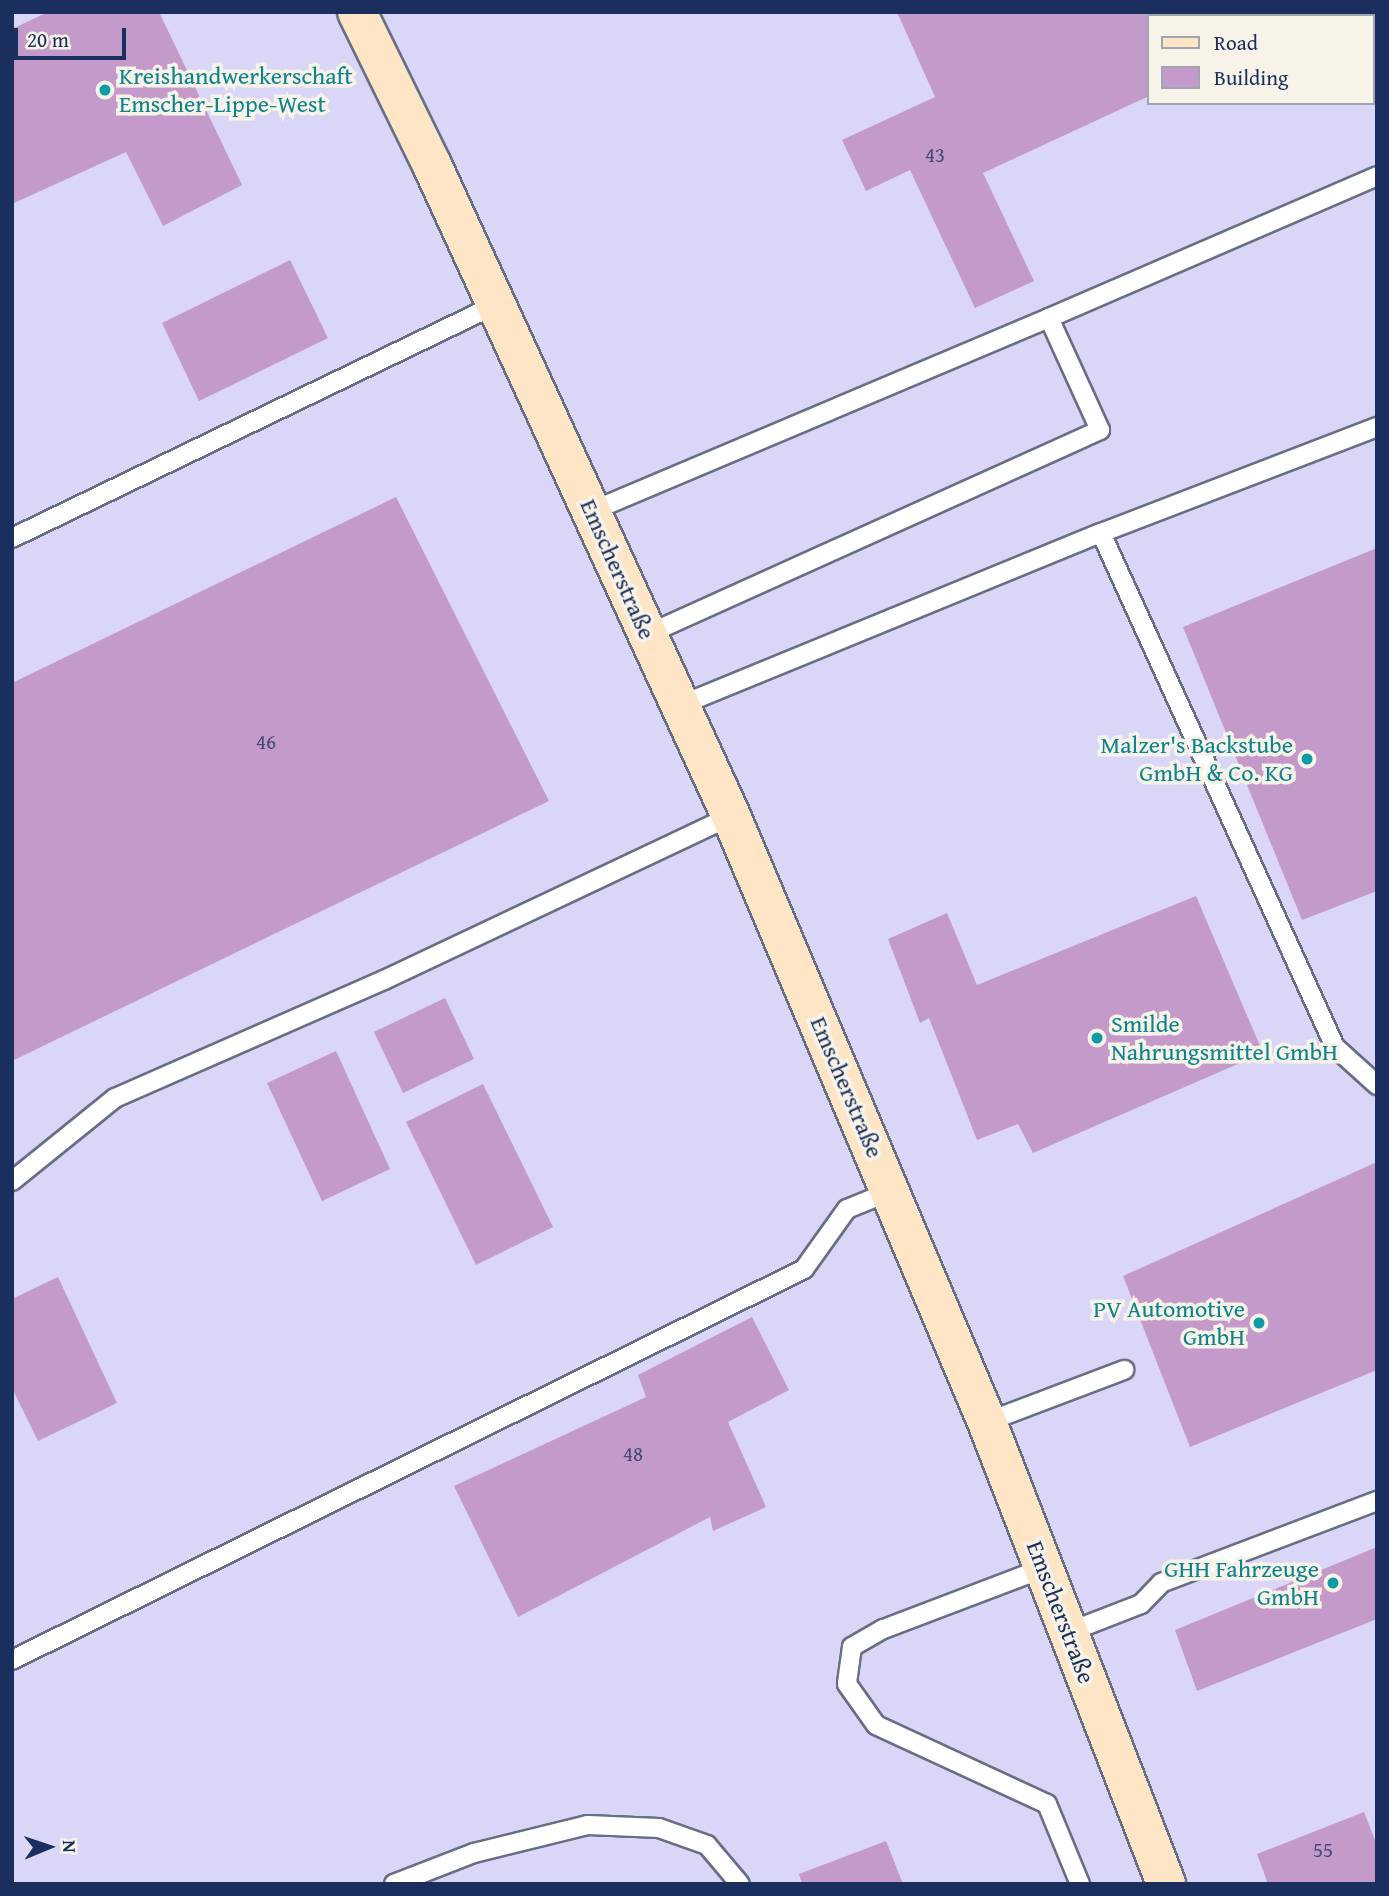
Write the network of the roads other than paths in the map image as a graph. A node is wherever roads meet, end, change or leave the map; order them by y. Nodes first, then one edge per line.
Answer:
1 (357, 12) edge
2 (1377, 176) edge
3 (495, 305) junction
4 (1049, 318) junction
5 (1377, 427) edge
6 (592, 511) junction
7 (1101, 533) junction
8 (12, 538) edge
9 (648, 634) junction
10 (681, 705) junction
11 (731, 816) junction
12 (1377, 1085) edge
13 (12, 1181) edge
14 (891, 1191) junction
15 (1124, 1370) dead end
16 (987, 1422) junction
17 (1377, 1501) edge
18 (1044, 1568) junction
19 (1069, 1632) junction
20 (12, 1660) edge
21 (394, 1884) edge
22 (740, 1884) edge
23 (1080, 1884) edge
24 (1166, 1884) edge

1 - 3 street, Emscherstraße
2 - 4 lane
3 - 6 street, Emscherstraße
3 - 8 lane
4 - 6 lane
4 - 9 lane
5 - 7 lane
6 - 9 street, Emscherstraße
7 - 10 lane
7 - 12 lane
9 - 10 street, Emscherstraße
10 - 11 street, Emscherstraße
11 - 13 lane
11 - 14 street, Emscherstraße
14 - 16 street, Emscherstraße
14 - 20 lane
15 - 16 lane
16 - 18 street, Emscherstraße
17 - 19 lane
18 - 19 street, Emscherstraße
18 - 23 lane
19 - 24 street, Emscherstraße
21 - 22 lane

